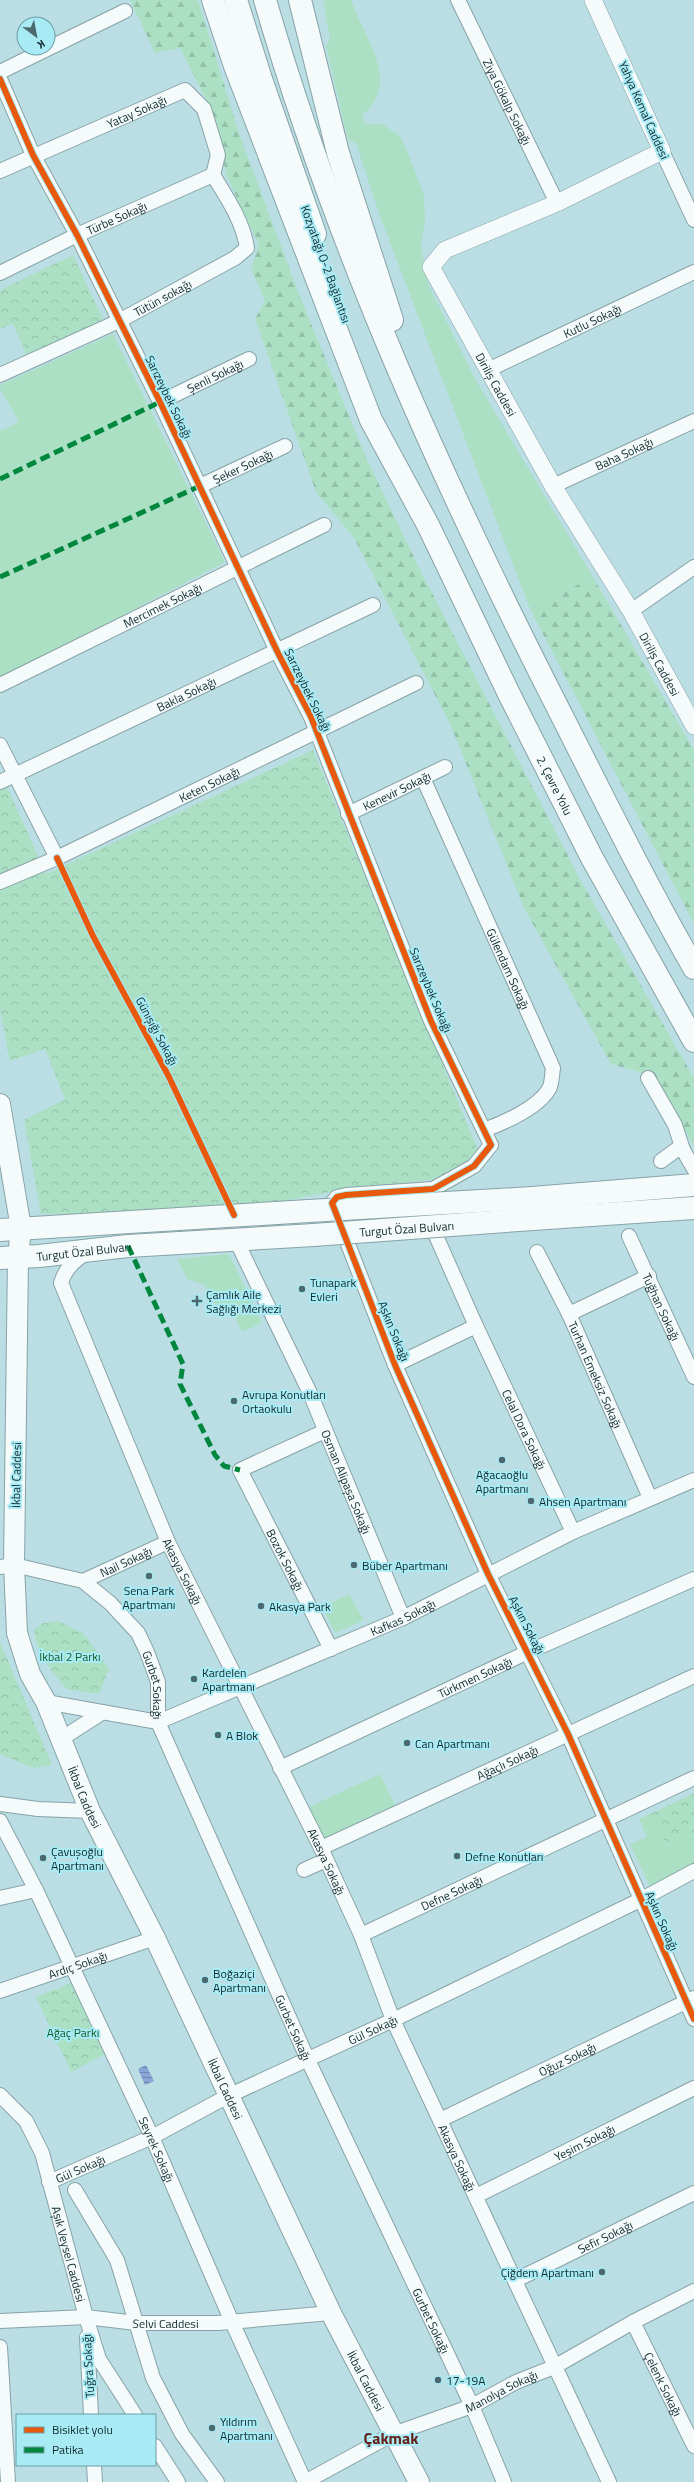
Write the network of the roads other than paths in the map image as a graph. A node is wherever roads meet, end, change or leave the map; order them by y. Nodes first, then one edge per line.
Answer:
1 (213, 0) edge
2 (236, 0) edge
3 (265, 0) edge
4 (300, 0) edge
5 (458, 0) edge
6 (593, 0) edge
7 (125, 11) dead end
8 (0, 72) edge
9 (0, 79) edge
10 (662, 151) junction
11 (34, 155) junction
12 (0, 171) edge
13 (213, 175) junction
14 (557, 203) junction
15 (694, 220) edge
16 (77, 235) junction
17 (694, 272) edge
18 (0, 273) edge
19 (119, 321) junction
20 (249, 359) dead end
21 (490, 369) junction
22 (0, 375) edge
23 (160, 402) junction
24 (694, 421) edge
25 (285, 446) dead end
26 (200, 486) junction
27 (553, 486) junction
28 (462, 510) junction
29 (324, 524) dead end
30 (428, 525) junction
31 (237, 566) junction
32 (694, 567) edge
33 (373, 605) dead end
34 (631, 611) junction
35 (277, 651) junction
36 (416, 683) dead end
37 (0, 685) edge
38 (693, 721) edge
39 (317, 733) junction
40 (0, 745) edge
41 (445, 767) dead end
42 (16, 775) junction
43 (423, 778) junction
44 (0, 782) edge
45 (348, 814) junction
46 (57, 858) junction
47 (0, 882) edge
48 (694, 968) edge
49 (694, 1040) edge
50 (648, 1078) dead end
51 (0, 1104) edge
52 (484, 1130) junction
53 (683, 1150) junction
54 (662, 1161) dead end
55 (694, 1169) edge
56 (684, 1186) edge
57 (416, 1190) junction
58 (533, 1208) junction
59 (684, 1209) edge
60 (10, 1229) edge
61 (629, 1236) dead end
62 (235, 1238) junction
63 (345, 1240) joint
64 (90, 1251) junction
65 (537, 1252) dead end
66 (9, 1258) edge
67 (649, 1276) junction
68 (569, 1314) junction
69 (476, 1326) junction
70 (395, 1365) junction
71 (694, 1377) edge
72 (325, 1431) junction
73 (694, 1480) edge
74 (650, 1498) junction
75 (572, 1532) junction
76 (168, 1542) junction
77 (7, 1566) edge
78 (488, 1574) junction
79 (694, 1579) edge
80 (83, 1581) junction
81 (403, 1618) junction
82 (331, 1649) junction
83 (528, 1652) junction
84 (694, 1676) edge
85 (241, 1688) junction
86 (46, 1702) junction
87 (103, 1712) junction
88 (158, 1722) junction
89 (568, 1734) junction
90 (61, 1739) junction
91 (280, 1768) junction
92 (694, 1778) edge
93 (0, 1804) edge
94 (90, 1811) junction
95 (605, 1818) junction
96 (0, 1821) edge
97 (323, 1854) junction
98 (304, 1870) dead end
99 (694, 1871) edge
100 (36, 1890) junction
101 (0, 1898) edge
102 (640, 1900) junction
103 (361, 1934) junction
104 (155, 1938) junction
105 (73, 1968) junction
106 (0, 1991) edge
107 (690, 2000) edge
108 (694, 2019) edge
109 (393, 2020) junction
110 (308, 2060) junction
111 (694, 2088) edge
112 (0, 2095) edge
113 (228, 2096) junction
114 (440, 2120) junction
115 (152, 2137) junction
116 (49, 2182) junction
117 (75, 2190) dead end
118 (694, 2193) edge
119 (476, 2196) junction
120 (516, 2280) junction
121 (694, 2291) edge
122 (331, 2313) junction
123 (86, 2317) junction
124 (0, 2321) edge
125 (232, 2322) junction
126 (633, 2322) junction
127 (136, 2323) junction
128 (0, 2347) edge
129 (554, 2367) junction
130 (472, 2406) junction
131 (91, 2414) edge
132 (134, 2414) edge
133 (393, 2434) junction
134 (694, 2446) edge
135 (156, 2448) edge
136 (94, 2466) edge
137 (8, 2482) edge
138 (95, 2482) edge
139 (178, 2482) edge
140 (217, 2482) edge
141 (305, 2482) edge
142 (410, 2482) edge
143 (419, 2482) edge
144 (504, 2482) edge
145 (609, 2482) edge

1 - 30 main road
2 - 30 main road, Kozyatağı O-2 Bağlantısı
3 - 28 main road
4 - 28 main road
5 - 14 street, Ziya Gökalp Sokağı
6 - 10 street, Yahya Kemal Caddesi
7 - 8 street
9 - 11 street, Sarızeybek Sokağı
10 - 14 street, Diriliş Caddesi
10 - 15 street, Yahya Kemal Caddesi
11 - 12 street, Yatay Sokağı
11 - 13 street, Yatay Sokağı
11 - 16 street, Sarızeybek Sokağı
13 - 16 street, Türbe Sokağı
13 - 19 street, Tütün sokağı
14 - 21 street, Diriliş Caddesi
16 - 18 street, Türbe Sokağı
16 - 19 street, Sarızeybek Sokağı
17 - 21 street, Kutlu Sokağı
19 - 22 street, Tütün sokağı
19 - 23 street, Sarızeybek Sokağı
20 - 23 street, Şenli Sokağı
21 - 27 street, Diriliş Caddesi
23 - 26 street, Sarızeybek Sokağı
24 - 27 street, Baha Sokağı
25 - 26 street, Şeker Sokağı
26 - 31 street, Sarızeybek Sokağı
27 - 34 street, Diriliş Caddesi
28 - 48 main road
29 - 31 street, Mercimek Sokağı
30 - 49 main road, 2. Çevre Yolu
31 - 35 street, Sarızeybek Sokağı
31 - 37 street, Mercimek Sokağı
32 - 34 street
33 - 35 street, Bakla Sokağı
34 - 38 street, Diriliş Caddesi
35 - 39 street, Sarızeybek Sokağı
35 - 42 street, Bakla Sokağı
36 - 39 street, Keten Sokağı
39 - 45 street, Sarızeybek Sokağı
39 - 46 street, Keten Sokağı
40 - 42 street
41 - 43 street, Kenevir Sokağı
42 - 44 street, Bakla Sokağı
42 - 46 street
43 - 45 street, Kenevir Sokağı
43 - 52 street, Gülendam Sokağı
45 - 52 street, Sarızeybek Sokağı
46 - 47 street, Keten Sokağı
50 - 53 street
51 - 60 main road, İkbal Caddesi
52 - 57 street, Sarızeybek Sokağı
53 - 54 street
53 - 55 street
56 - 58 main road, Turgut Özal Bulvarı
57 - 63 street, Sarızeybek Sokağı
57 - 69 street, Celal Dora Sokağı
58 - 59 main road, Turgut Özal Bulvarı
58 - 60 main road, Turgut Özal Bulvarı, bridge
58 - 62 main road, Turgut Özal Bulvarı, bridge
60 - 66 main road, İkbal Caddesi
61 - 67 street, Tuğhan Sokağı
62 - 64 main road, Turgut Özal Bulvarı
62 - 72 street, Osman Alipaşa Sokağı
63 - 70 street, Aşkın Sokağı
64 - 66 main road, Turgut Özal Bulvarı
64 - 76 street, Akasya Sokağı
65 - 68 street, Turhan Emeksiz Sokağı
66 - 77 main road, İkbal Caddesi
67 - 68 street
67 - 71 street, Tuğhan Sokağı
68 - 74 street, Turhan Emeksiz Sokağı
69 - 70 street
69 - 75 street, Celal Dora Sokağı
70 - 78 street, Aşkın Sokağı
72 - 81 street, Osman Alipaşa Sokağı
72 - 82 street, Bozok Sokağı
73 - 74 street, Kafkas Sokağı
74 - 75 street, Kafkas Sokağı
75 - 78 street, Kafkas Sokağı
76 - 80 street, Nail Sokağı
76 - 85 street, Akasya Sokağı
77 - 80 street, Gurbet Sokağı
77 - 86 main road, İkbal Caddesi
78 - 81 street, Kafkas Sokağı
78 - 83 street, Aşkın Sokağı
79 - 83 street, Türkmen Sokağı
80 - 88 street, Gurbet Sokağı
81 - 82 street, Kafkas Sokağı
82 - 85 street, Kafkas Sokağı
83 - 89 street, Aşkın Sokağı
83 - 91 street, Türkmen Sokağı
84 - 89 street, Ağaçlı Sokağı
85 - 88 street, Kafkas Sokağı
85 - 91 street, Akasya Sokağı
86 - 87 street
86 - 90 main road, İkbal Caddesi
87 - 88 street
87 - 90 street
88 - 110 street, Gurbet Sokağı
89 - 95 street, Aşkın Sokağı
89 - 97 street, Ağaçlı Sokağı
90 - 94 main road, İkbal Caddesi
91 - 97 street, Akasya Sokağı
92 - 95 street, Defne Sokağı
93 - 94 street
94 - 104 main road, İkbal Caddesi
95 - 102 street, Aşkın Sokağı
95 - 103 street, Defne Sokağı
96 - 100 street, Seyrek Sokağı
97 - 98 street, Ağaçlı Sokağı
97 - 103 street, Akasya Sokağı
99 - 102 street, Gül Sokağı
100 - 101 street
100 - 105 street, Seyrek Sokağı
102 - 107 street, Aşkın Sokağı
102 - 109 street, Gül Sokağı
103 - 109 street, Akasya Sokağı
104 - 105 street, Ardıç Sokağı
104 - 113 main road, İkbal Caddesi
105 - 106 street, Ardıç Sokağı
105 - 115 street, Seyrek Sokağı
107 - 108 street, Aşkın Sokağı
107 - 114 street, Oğuz Sokağı
109 - 110 street, Gül Sokağı
109 - 114 street, Akasya Sokağı
110 - 113 street, Gül Sokağı
110 - 130 street, Gurbet Sokağı
111 - 119 street, Yeşim Sokağı
112 - 116 street, Aşık Veysel Caddesi
113 - 115 street, Gül Sokağı
113 - 122 main road, İkbal Caddesi
114 - 119 street, Akasya Sokağı
115 - 116 street, Gül Sokağı
115 - 125 street, Seyrek Sokağı
116 - 123 street, Aşık Veysel Caddesi
117 - 127 street
118 - 120 street, Sefir Sokağı
119 - 120 street, Akasya Sokağı
120 - 129 street, Akasya Sokağı
121 - 126 street, Manolya Sokağı
122 - 125 street, Selvi Caddesi
122 - 133 main road, İkbal Caddesi
123 - 124 street, Selvi Caddesi
123 - 127 street, Selvi Caddesi
123 - 131 street, Tuğra Sokağı
123 - 132 street, Aşık Veysel Caddesi
125 - 127 street, Selvi Caddesi
125 - 141 street, Seyrek Sokağı
126 - 129 street, Manolya Sokağı
126 - 134 street, Çelenk Sokağı
127 - 140 street
128 - 137 street
129 - 130 street, Manolya Sokağı
129 - 145 street, Akasya Sokağı
130 - 133 street, Manolya Sokağı
130 - 144 street, Gurbet Sokağı
133 - 141 street, Manolya Sokağı
133 - 142 main road, İkbal Caddesi
133 - 143 main road, İkbal Caddesi
135 - 139 street
136 - 138 street

